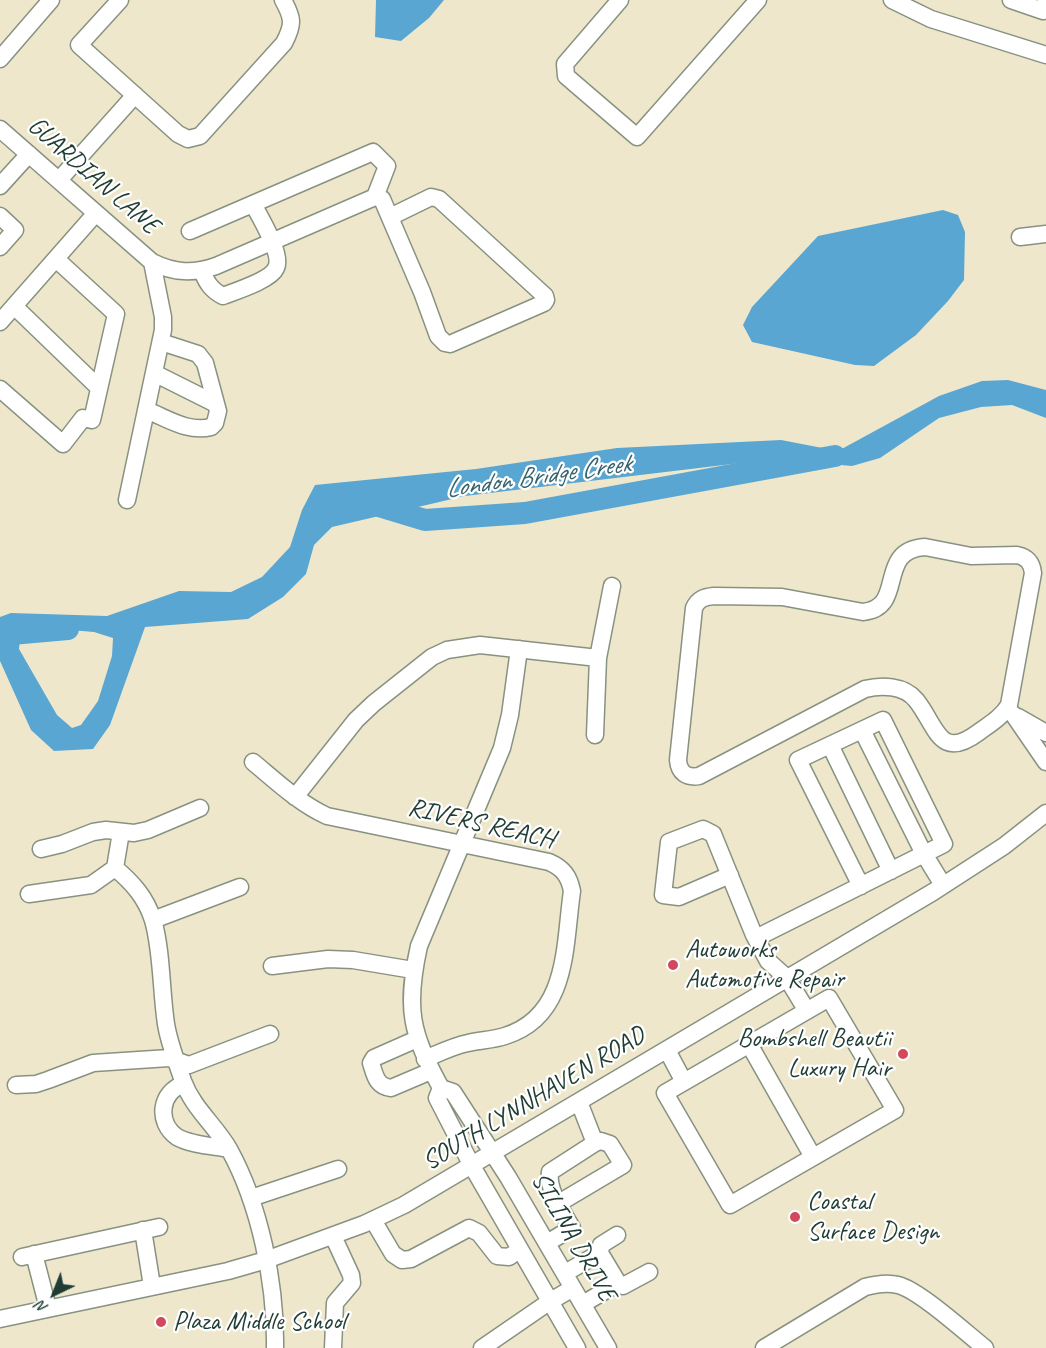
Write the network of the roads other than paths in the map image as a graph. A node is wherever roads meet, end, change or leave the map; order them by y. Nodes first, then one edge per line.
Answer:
1 (51, 0) edge
2 (120, 0) edge
3 (283, 0) edge
4 (620, 0) edge
5 (758, 0) edge
6 (892, 0) edge
7 (1011, 0) edge
8 (1046, 0) edge
9 (1046, 55) edge
10 (0, 59) edge
11 (135, 95) junction
12 (0, 129) edge
13 (29, 154) junction
14 (59, 180) junction
15 (0, 186) edge
16 (369, 199) junction
17 (253, 204) junction
18 (96, 213) junction
19 (0, 216) edge
20 (390, 217) junction
21 (190, 231) dead end
22 (1046, 234) edge
23 (1020, 237) dead end
24 (272, 242) junction
25 (0, 247) edge
26 (56, 259) junction
27 (152, 262) junction
28 (202, 271) junction
29 (14, 306) junction
30 (0, 322) edge
31 (161, 342) junction
32 (154, 373) junction
33 (99, 388) junction
34 (0, 389) edge
35 (216, 404) junction
36 (146, 410) junction
37 (127, 501) dead end
38 (612, 586) dead end
39 (519, 649) junction
40 (598, 658) junction
41 (1010, 712) junction
42 (862, 730) junction
43 (1046, 733) edge
44 (595, 735) dead end
45 (830, 745) junction
46 (253, 762) dead end
47 (1046, 762) edge
48 (295, 797) junction
49 (200, 808) dead end
50 (1046, 813) edge
51 (121, 832) junction
52 (462, 844) junction
53 (40, 849) dead end
54 (924, 854) junction
55 (115, 868) junction
56 (891, 871) junction
57 (730, 875) junction
58 (943, 885) junction
59 (861, 886) junction
60 (240, 887) dead end
61 (29, 894) dead end
62 (153, 920) junction
63 (756, 938) junction
64 (272, 966) dead end
65 (413, 970) junction
66 (787, 978) junction
67 (807, 1011) junction
68 (270, 1034) dead end
69 (417, 1038) junction
70 (749, 1044) junction
71 (667, 1050) junction
72 (176, 1060) junction
73 (428, 1065) junction
74 (684, 1082) junction
75 (184, 1084) junction
76 (16, 1085) dead end
77 (441, 1088) junction
78 (579, 1102) junction
79 (595, 1143) junction
80 (229, 1149) junction
81 (492, 1153) junction
82 (813, 1157) junction
83 (472, 1166) junction
84 (338, 1169) dead end
85 (251, 1198) junction
86 (559, 1203) junction
87 (373, 1220) junction
88 (617, 1235) dead end
89 (333, 1236) junction
90 (547, 1243) junction
91 (519, 1250) junction
92 (600, 1253) junction
93 (266, 1260) junction
94 (649, 1272) dead end
95 (565, 1273) junction
96 (618, 1283) junction
97 (152, 1286) junction
98 (573, 1288) junction
99 (549, 1302) junction
100 (583, 1304) junction
101 (48, 1308) junction
102 (0, 1319) edge
103 (774, 1346) edge
104 (274, 1348) edge
105 (333, 1348) edge
106 (482, 1348) edge
107 (577, 1348) edge
108 (608, 1348) edge
109 (986, 1348) edge

1 - 10 street
2 - 11 street
3 - 11 street
4 - 5 street
6 - 9 street
7 - 8 street
11 - 14 street
12 - 13 street, GUARDIAN LANE
13 - 14 street, GUARDIAN LANE
13 - 15 street
14 - 18 street, GUARDIAN LANE
16 - 17 street
16 - 20 street
16 - 24 street
17 - 21 street
17 - 24 street
18 - 26 street
18 - 27 street, GUARDIAN LANE
19 - 25 street
20 - 20 street
22 - 23 street
24 - 28 street
24 - 28 street
26 - 29 street
26 - 33 street
27 - 28 street
27 - 31 street
29 - 30 street
29 - 33 street
31 - 32 street
31 - 35 street
32 - 35 street
32 - 36 street
33 - 34 street
35 - 36 street
36 - 37 street
38 - 40 street
39 - 40 street
39 - 48 street
39 - 52 street
40 - 44 street
41 - 41 street
41 - 43 street
41 - 47 street
42 - 45 street
42 - 54 street
42 - 54 street
45 - 56 street
45 - 59 street
46 - 48 street, RIVERS REACH
48 - 52 street, RIVERS REACH
49 - 51 street
50 - 58 street, SOUTH LYNNHAVEN ROAD
51 - 53 street
51 - 55 street
52 - 65 street
52 - 73 street, RIVERS REACH
54 - 56 street
54 - 58 street
55 - 61 street
55 - 62 street
56 - 59 street
57 - 57 street
57 - 63 street
58 - 66 street, SOUTH LYNNHAVEN ROAD
59 - 63 street
60 - 62 street
62 - 72 street
63 - 66 street
64 - 65 street
65 - 69 street
66 - 67 street
66 - 71 street, SOUTH LYNNHAVEN ROAD
67 - 70 street
67 - 82 street
68 - 72 street
69 - 73 street
69 - 73 street, RIVERS REACH
70 - 74 street
70 - 82 street
71 - 74 street
71 - 78 street, SOUTH LYNNHAVEN ROAD
72 - 75 street
72 - 76 street
73 - 77 street
74 - 82 street
75 - 80 street
75 - 80 street
77 - 81 street, SILINA DRIVE
77 - 83 street, SILINA DRIVE
78 - 79 street
78 - 81 street, SOUTH LYNNHAVEN ROAD
79 - 86 street
79 - 86 street
80 - 85 street
81 - 83 street, SOUTH LYNNHAVEN ROAD
81 - 90 street, SILINA DRIVE
83 - 87 street, SOUTH LYNNHAVEN ROAD
83 - 91 street, SILINA DRIVE
84 - 85 street
85 - 93 street
86 - 90 street
87 - 89 street, SOUTH LYNNHAVEN ROAD
87 - 91 street
88 - 92 street
89 - 93 street, SOUTH LYNNHAVEN ROAD
89 - 105 street
90 - 95 street, SILINA DRIVE
91 - 99 street, SILINA DRIVE
92 - 95 street
92 - 96 street
93 - 97 street, SOUTH LYNNHAVEN ROAD
93 - 104 street
94 - 96 street
95 - 98 street, SILINA DRIVE
96 - 100 street
97 - 101 street, SOUTH LYNNHAVEN ROAD
97 - 101 street
98 - 99 street
98 - 100 street, SILINA DRIVE
99 - 106 street
99 - 107 street, SILINA DRIVE
100 - 108 street, SILINA DRIVE
101 - 102 street, SOUTH LYNNHAVEN ROAD
103 - 109 street

